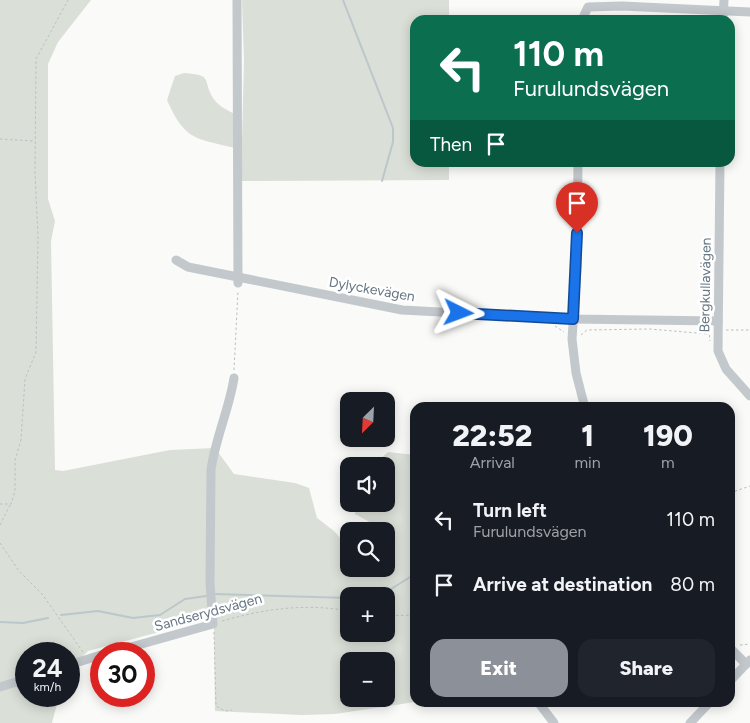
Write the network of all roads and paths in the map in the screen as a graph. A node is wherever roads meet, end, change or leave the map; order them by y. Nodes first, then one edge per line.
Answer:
1 (68, 0) edge
2 (237, 0) edge
3 (724, 0) edge
4 (750, 12) edge
5 (584, 15) edge
6 (723, 15) edge
7 (0, 139) edge
8 (36, 141) junction
9 (578, 167) edge
10 (720, 167) edge
11 (176, 260) dead end
12 (239, 280) junction
13 (573, 319) junction
14 (548, 326) dead end
15 (718, 326) junction
16 (750, 330) edge
17 (708, 334) dead end
18 (572, 339) junction
19 (234, 378) joint
20 (750, 396) edge
21 (583, 402) edge
22 (750, 486) edge
23 (735, 491) edge
24 (0, 504) edge
25 (11, 504) junction
26 (0, 525) edge
27 (0, 543) edge
28 (340, 610) edge
29 (410, 615) edge
30 (395, 616) edge
31 (214, 624) junction
32 (149, 642) edge
33 (735, 652) edge
34 (88, 659) joint
35 (80, 662) edge
36 (748, 662) edge
37 (735, 676) edge
38 (15, 682) edge
39 (0, 687) edge
40 (542, 707) edge
41 (705, 707) edge
42 (232, 710) dead end
43 (554, 723) edge
44 (690, 723) edge

1 - 8 path
2 - 12 street
3 - 6 street
4 - 6 street
5 - 6 street
7 - 8 path
8 - 25 path
9 - 13 street
10 - 15 street, Bergkullavägen
11 - 12 street, Dylyckevägen
12 - 13 street, Dylyckevägen
12 - 19 path
13 - 15 street, Dylyckevägen
13 - 18 street
14 - 18 path
15 - 16 path
15 - 20 street, Bergkullavägen
17 - 18 path
18 - 21 street
19 - 31 street
22 - 23 path
24 - 25 path
25 - 26 path
27 - 34 path
28 - 31 path, Sandserydsvägen
29 - 30 path
31 - 32 street, Sandserydsvägen
31 - 42 path
33 - 36 street
34 - 35 street
36 - 37 street
38 - 39 street
40 - 43 street
41 - 44 street

